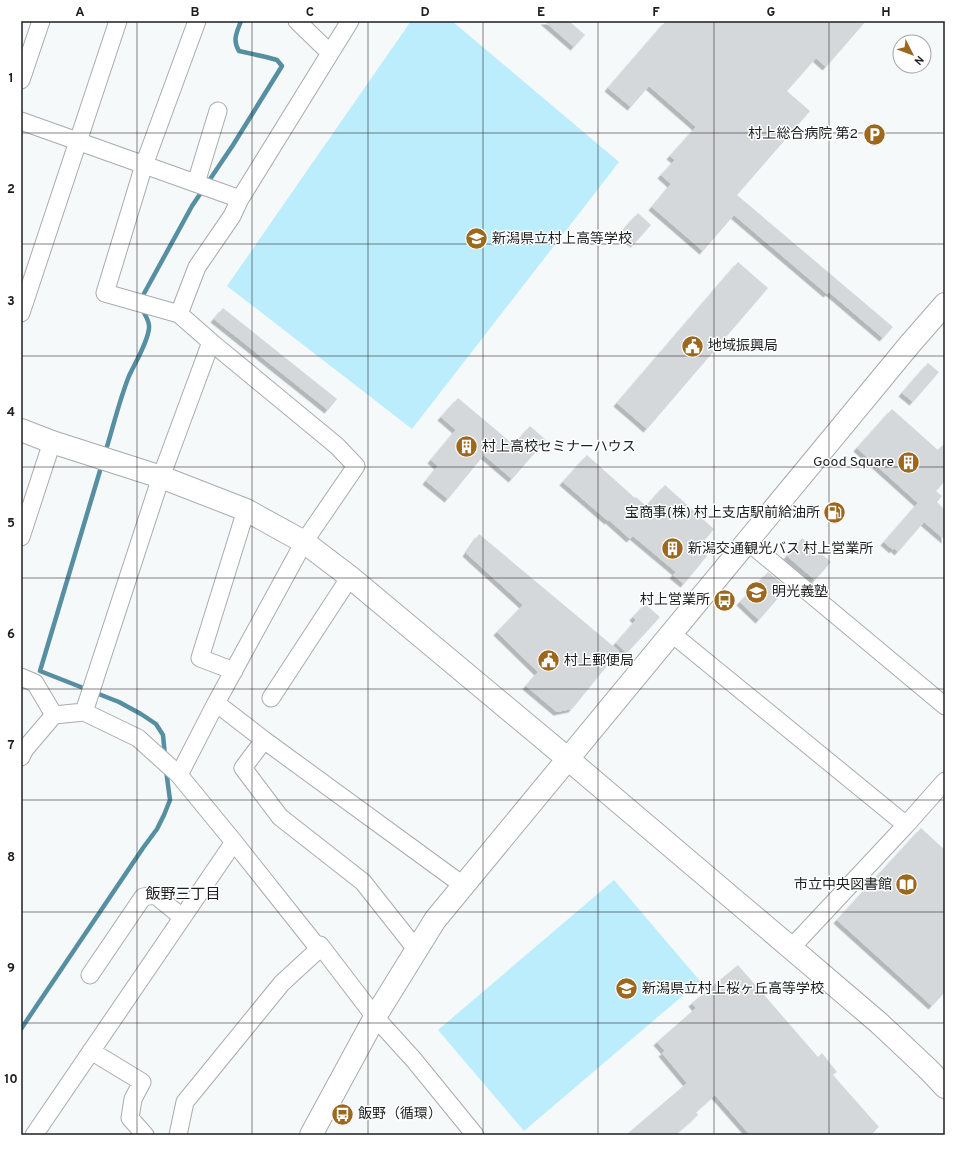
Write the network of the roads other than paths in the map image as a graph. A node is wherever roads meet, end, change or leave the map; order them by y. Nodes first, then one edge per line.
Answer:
1 (41, 21) edge
2 (118, 21) edge
3 (197, 21) edge
4 (297, 21) edge
5 (350, 21) edge
6 (330, 53) junction
7 (21, 80) edge
8 (218, 111) dead end
9 (21, 121) edge
10 (78, 141) junction
11 (144, 165) junction
12 (196, 183) junction
13 (240, 198) junction
14 (945, 304) edge
15 (21, 313) edge
16 (179, 314) junction
17 (211, 342) junction
18 (21, 430) edge
19 (52, 442) junction
20 (161, 477) junction
21 (246, 510) junction
22 (21, 537) edge
23 (747, 541) junction
24 (304, 542) junction
25 (350, 578) junction
26 (671, 633) junction
27 (234, 671) junction
28 (21, 677) edge
29 (271, 698) dead end
30 (216, 703) junction
31 (945, 706) edge
32 (84, 712) junction
33 (54, 715) junction
34 (264, 740) junction
35 (22, 751) edge
36 (568, 759) junction
37 (179, 775) junction
38 (945, 781) edge
39 (906, 825) junction
40 (234, 842) junction
41 (464, 886) junction
42 (182, 917) junction
43 (791, 948) junction
44 (319, 949) junction
45 (416, 949) junction
46 (90, 975) dead end
47 (374, 1017) junction
48 (91, 1051) junction
49 (945, 1087) edge
50 (34, 1135) edge
51 (145, 1135) edge
52 (178, 1135) edge
53 (311, 1135) edge
54 (475, 1135) edge

1 - 7 street
2 - 10 street
3 - 11 street
4 - 6 street
5 - 6 street
6 - 13 street
8 - 12 street
9 - 10 street
10 - 11 street
10 - 15 street
11 - 12 street
11 - 16 street
12 - 13 street
13 - 16 street
14 - 23 street
16 - 17 street
17 - 20 street
17 - 24 street
18 - 19 street
19 - 20 street
19 - 22 street
20 - 21 street
20 - 32 street
21 - 24 street
21 - 27 street
23 - 26 street
23 - 31 street
24 - 25 street
24 - 27 street
25 - 29 street
25 - 36 street
26 - 36 street
26 - 39 street
27 - 30 street
28 - 33 street
30 - 34 street
30 - 37 street
32 - 33 street
32 - 37 street
33 - 35 street
34 - 41 street
34 - 45 street
36 - 41 street
36 - 43 street
37 - 40 street
38 - 39 street
39 - 43 street
40 - 42 street
40 - 44 street
41 - 45 street
42 - 46 street
42 - 48 street
43 - 49 street
44 - 47 street
44 - 52 street
45 - 47 street
47 - 53 street
47 - 54 street
48 - 50 street
48 - 51 street

